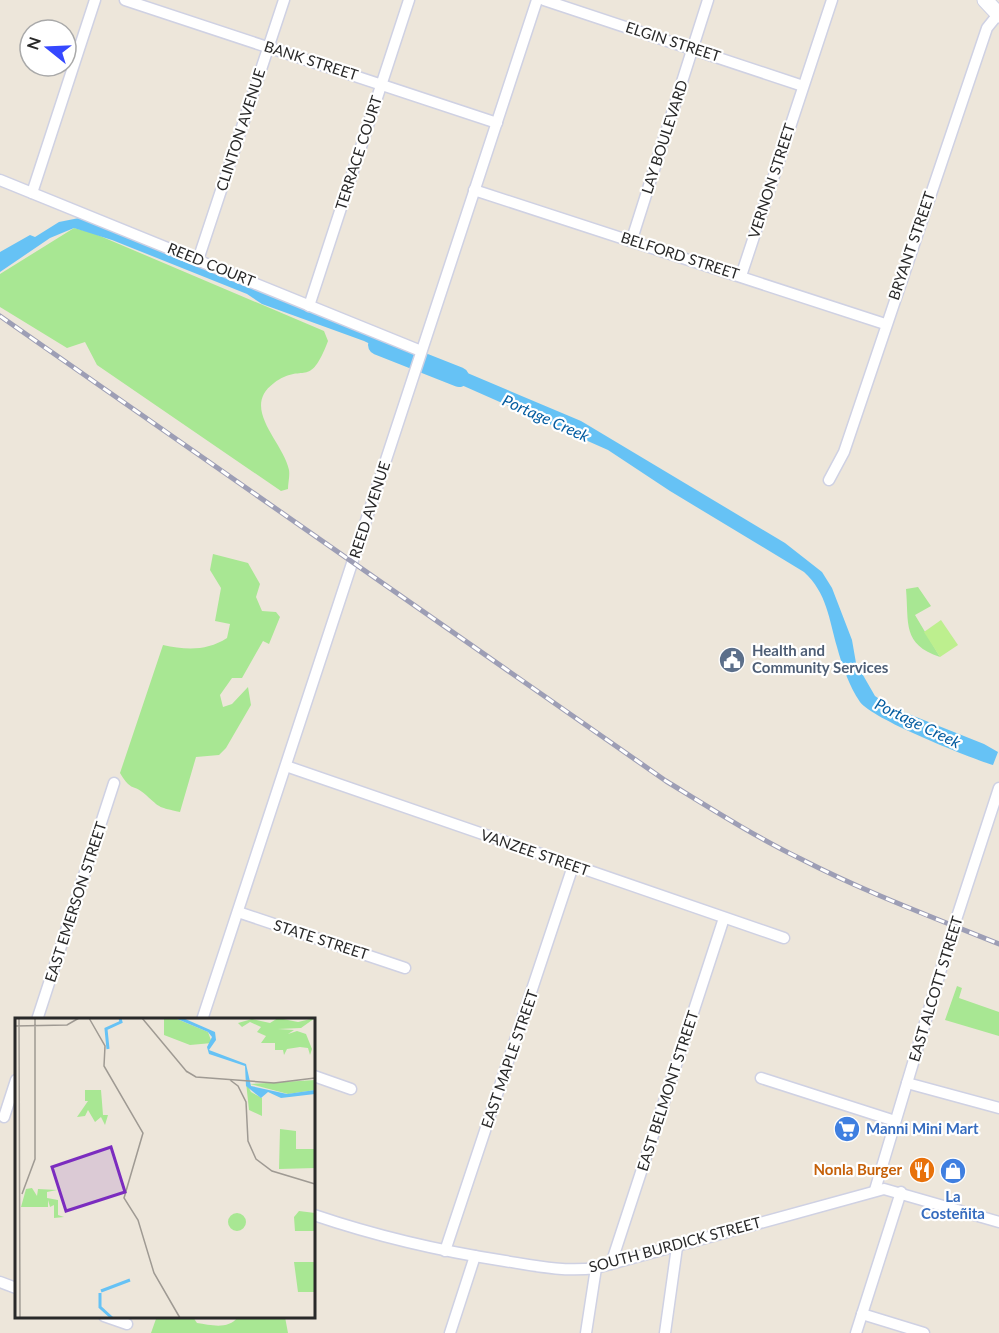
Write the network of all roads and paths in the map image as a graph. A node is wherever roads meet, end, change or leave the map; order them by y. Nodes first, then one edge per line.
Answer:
1 (95, 0) edge
2 (125, 0) edge
3 (284, 0) edge
4 (409, 0) edge
5 (537, 0) edge
6 (544, 0) edge
7 (708, 0) edge
8 (832, 0) edge
9 (985, 0) edge
10 (999, 14) edge
11 (268, 47) junction
12 (693, 49) junction
13 (382, 84) junction
14 (803, 86) junction
15 (497, 123) junction
16 (0, 180) edge
17 (474, 190) junction
18 (32, 193) junction
19 (632, 239) junction
20 (198, 260) junction
21 (741, 276) junction
22 (309, 306) junction
23 (885, 324) junction
24 (419, 358) junction
25 (829, 480) dead end
26 (286, 766) junction
27 (114, 783) dead end
28 (999, 788) edge
29 (573, 866) junction
30 (238, 912) junction
31 (724, 918) junction
32 (784, 938) dead end
33 (405, 968) dead end
34 (38, 1018) edge
35 (202, 1018) edge
36 (315, 1076) edge
37 (761, 1078) dead end
38 (15, 1083) edge
39 (907, 1083) junction
40 (351, 1089) dead end
41 (999, 1108) edge
42 (2, 1116) edge
43 (895, 1121) junction
44 (875, 1190) junction
45 (901, 1192) junction
46 (315, 1215) edge
47 (999, 1222) edge
48 (677, 1247) junction
49 (445, 1251) junction
50 (475, 1256) junction
51 (611, 1264) junction
52 (596, 1269) junction
53 (0, 1282) edge
54 (15, 1288) edge
55 (862, 1314) junction
56 (107, 1318) edge
57 (127, 1324) dead end
58 (450, 1333) edge
59 (586, 1333) edge
60 (665, 1333) edge
61 (856, 1333) edge
62 (924, 1333) edge

1 - 18 street
2 - 11 street, BANK STREET
3 - 11 street, CLINTON AVENUE
4 - 13 street, TERRACE COURT
5 - 15 street, REED AVENUE
6 - 12 street, ELGIN STREET
7 - 12 street, LAY BOULEVARD
8 - 14 street, VERNON STREET
9 - 10 main road
10 - 23 street, BRYANT STREET
11 - 13 street, BANK STREET
11 - 20 street, CLINTON AVENUE
12 - 14 street, ELGIN STREET
12 - 19 street, LAY BOULEVARD
13 - 15 street, BANK STREET
13 - 22 street, TERRACE COURT
14 - 21 street, VERNON STREET
15 - 17 street, REED AVENUE
16 - 18 street, REED COURT
17 - 19 street, BELFORD STREET
17 - 24 street, REED AVENUE
18 - 20 street, REED COURT
19 - 21 street, BELFORD STREET
20 - 22 street, REED COURT
21 - 23 street, BELFORD STREET
22 - 24 street, REED COURT
23 - 25 street, BRYANT STREET
24 - 26 street, REED AVENUE
26 - 29 street, VANZEE STREET
26 - 30 street, REED AVENUE
27 - 34 street, EAST EMERSON STREET
28 - 39 street, EAST ALCOTT STREET
29 - 31 street, VANZEE STREET
29 - 49 street, EAST MAPLE STREET
30 - 33 street, STATE STREET
30 - 35 street, REED AVENUE
31 - 32 street, VANZEE STREET
31 - 51 street, EAST BELMONT STREET
36 - 40 street
37 - 43 street
38 - 42 street
39 - 41 street
39 - 43 street, EAST ALCOTT STREET
43 - 44 street, EAST ALCOTT STREET
44 - 45 street, SOUTH BURDICK STREET
44 - 48 street, SOUTH BURDICK STREET
45 - 47 street, SOUTH BURDICK STREET
45 - 55 street
46 - 49 street, SOUTH BURDICK STREET
48 - 51 street, SOUTH BURDICK STREET
48 - 60 street
49 - 50 street, SOUTH BURDICK STREET
50 - 52 street, SOUTH BURDICK STREET
50 - 58 street
51 - 52 street, SOUTH BURDICK STREET
52 - 59 street
53 - 54 street
55 - 61 street
55 - 62 street
56 - 57 street

